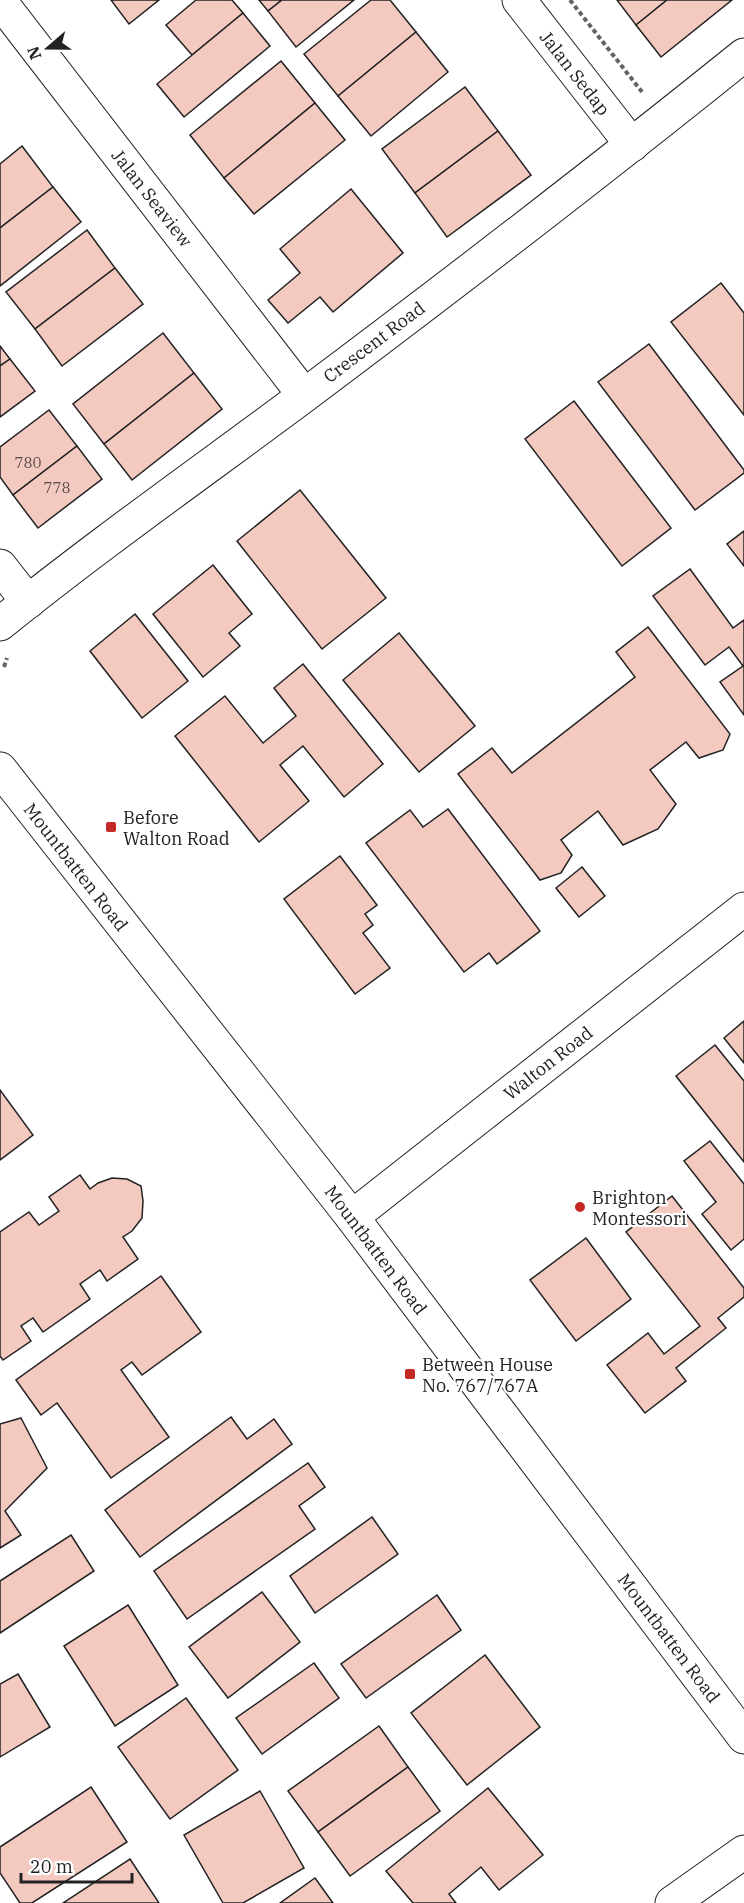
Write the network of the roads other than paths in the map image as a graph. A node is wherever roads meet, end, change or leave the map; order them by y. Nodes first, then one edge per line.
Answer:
1 (519, 0) edge
2 (0, 1) edge
3 (744, 55) edge
4 (632, 145) junction
5 (304, 395) junction
6 (0, 566) edge
7 (28, 602) junction
8 (0, 624) edge
9 (0, 769) edge
10 (744, 909) edge
11 (352, 1217) junction
12 (744, 1737) edge
13 (744, 1852) edge
14 (672, 1903) edge

1 - 4 street, Jalan Sedap
2 - 5 street, Jalan Seaview
3 - 4 street, Crescent Road
4 - 5 street, Crescent Road
5 - 7 street, Crescent Road
6 - 7 street
7 - 8 street, Crescent Road
9 - 11 street, Mountbatten Road
10 - 11 street, Walton Road
11 - 12 street, Mountbatten Road
13 - 14 street

